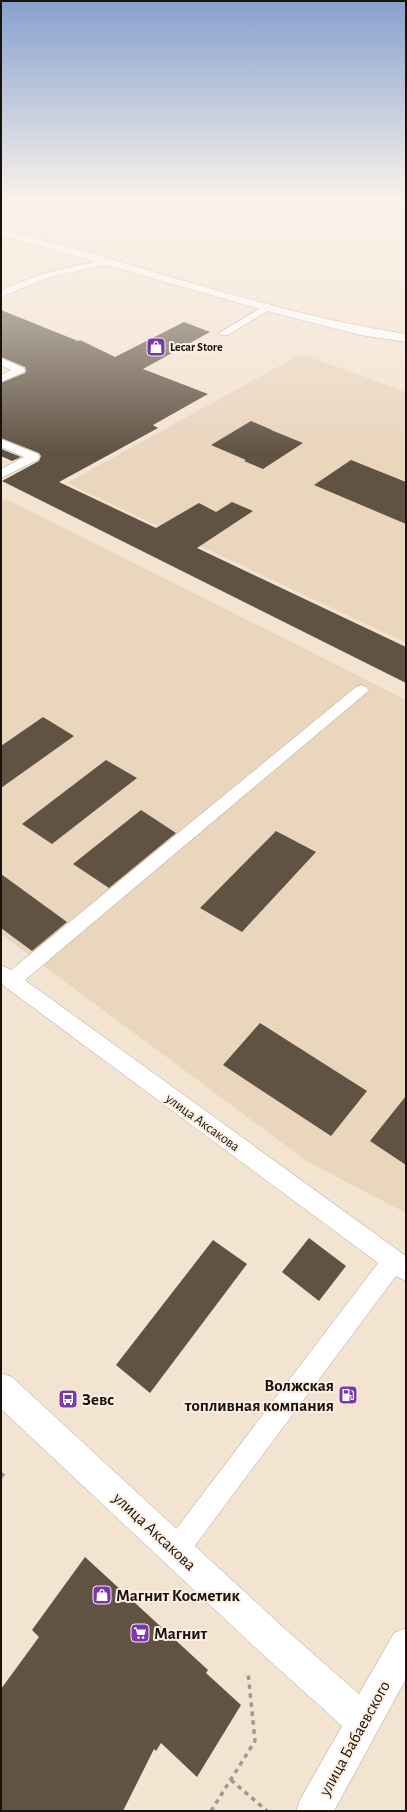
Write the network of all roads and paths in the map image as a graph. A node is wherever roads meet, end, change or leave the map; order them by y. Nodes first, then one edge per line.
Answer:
1 (26, 284) edge
2 (183, 284) edge
3 (1, 294) edge
4 (267, 307) junction
5 (224, 332) dead end
6 (406, 338) edge
7 (1, 361) edge
8 (1, 379) edge
9 (1, 443) edge
10 (1, 474) edge
11 (361, 690) dead end
12 (6, 977) edge
13 (400, 1266) edge
14 (1, 1388) edge
15 (5, 1472) dead end
16 (1, 1477) edge
17 (176, 1550) junction
18 (406, 1645) edge
19 (248, 1672) dead end
20 (364, 1722) junction
21 (231, 1780) junction
22 (211, 1811) edge
23 (266, 1811) edge
24 (314, 1811) edge

1 - 3 street
2 - 4 main road
4 - 5 street
4 - 6 main road
7 - 8 street
9 - 10 street
11 - 12 street
12 - 13 street, улица Аксакова
13 - 17 street
14 - 17 main road, улица Аксакова
15 - 16 path
17 - 20 main road, улица Аксакова
18 - 20 main road, улица Бабаевского
19 - 21 path
20 - 24 main road, улица Бабаевского
21 - 22 path
21 - 23 path

